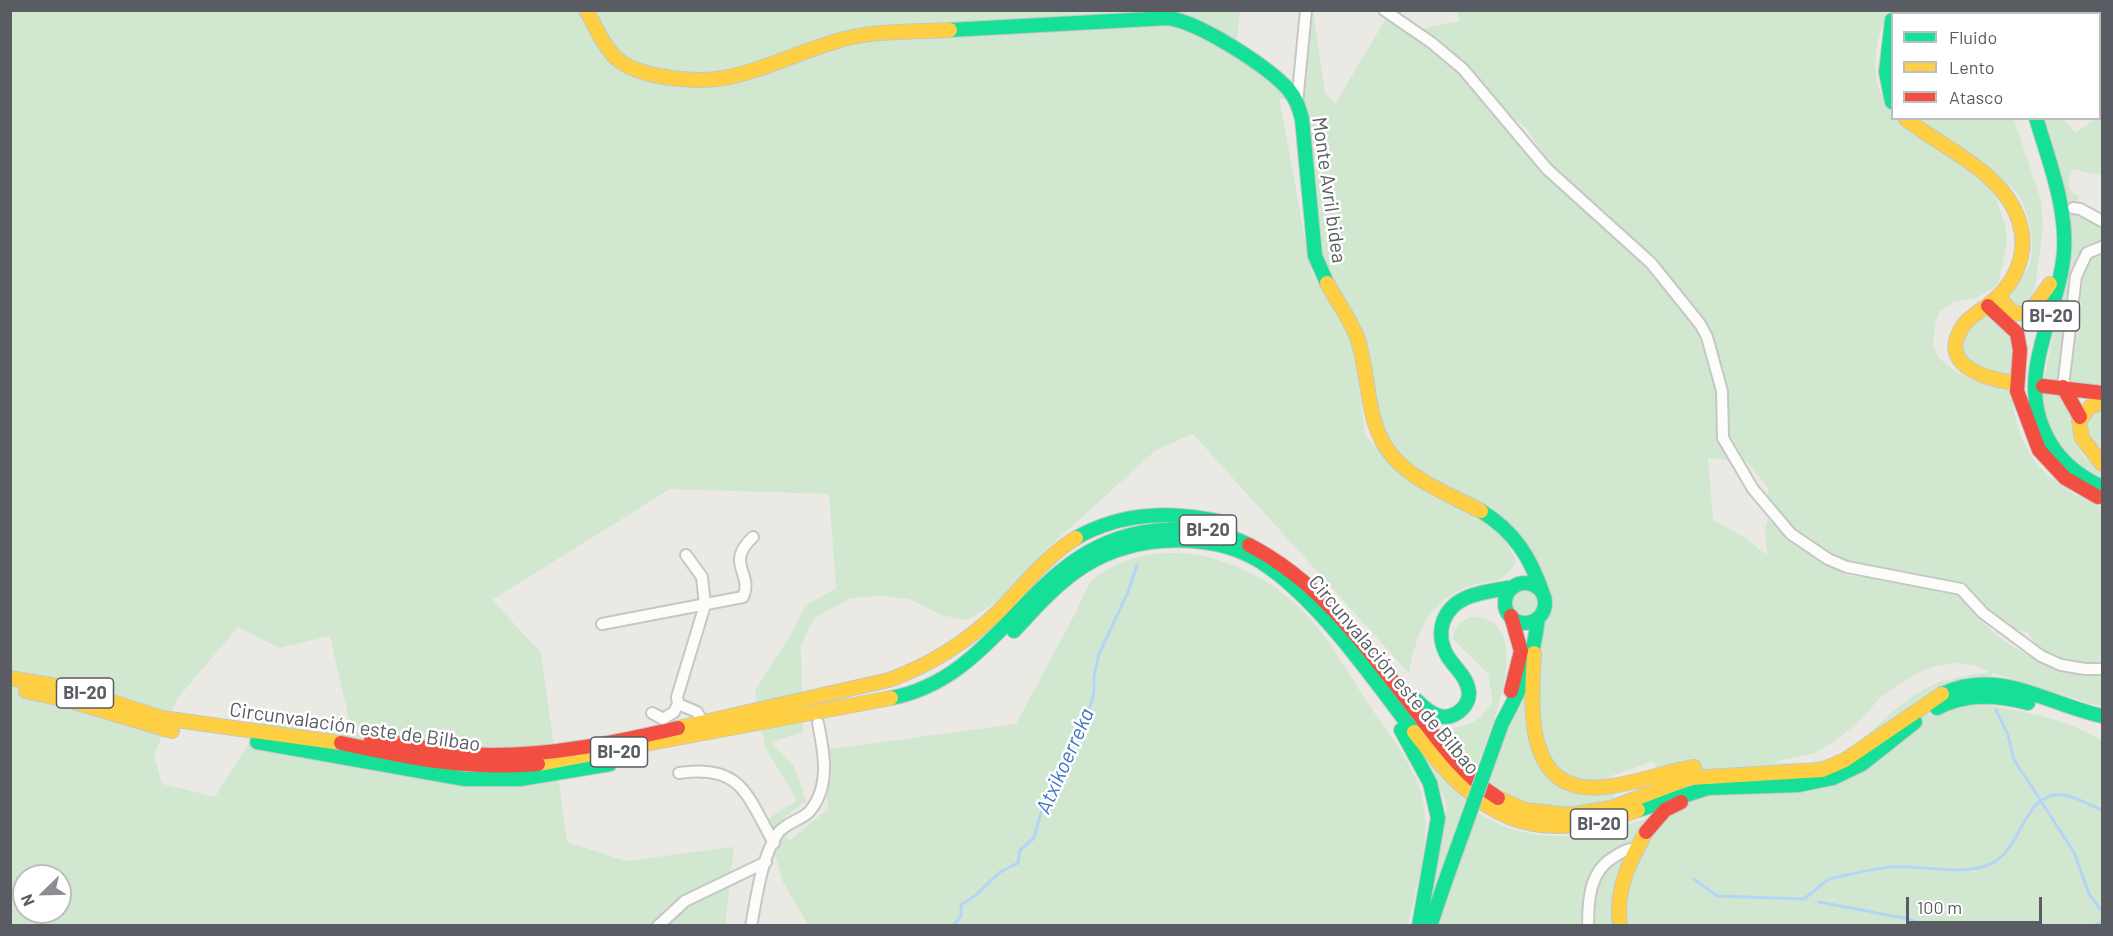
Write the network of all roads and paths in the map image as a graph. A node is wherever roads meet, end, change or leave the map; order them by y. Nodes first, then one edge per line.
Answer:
1 (586, 10) edge
2 (1306, 10) edge
3 (1384, 10) edge
4 (1891, 35) edge
5 (1891, 93) edge
6 (1297, 104) junction
7 (1908, 120) edge
8 (2027, 120) edge
9 (2037, 120) edge
10 (2073, 208) dead end
11 (2103, 221) edge
12 (2103, 247) edge
13 (2050, 284) junction
14 (1993, 304) junction
15 (2008, 382) dead end
16 (2043, 386) dead end
17 (2062, 387) junction
18 (2103, 393) edge
19 (2022, 402) junction
20 (2103, 402) edge
21 (2080, 417) junction
22 (2103, 464) edge
23 (2103, 488) edge
24 (2103, 499) edge
25 (753, 537) dead end
26 (1518, 542) junction
27 (686, 555) dead end
28 (1515, 586) junction
29 (1543, 594) junction
30 (705, 605) junction
31 (1511, 616) junction
32 (1538, 618) junction
33 (602, 624) dead end
34 (1354, 635) junction
35 (1350, 651) junction
36 (1376, 653) junction
37 (1534, 653) junction
38 (2103, 669) edge
39 (10, 678) edge
40 (10, 689) edge
41 (678, 704) junction
42 (157, 716) junction
43 (2103, 716) edge
44 (655, 718) dead end
45 (702, 723) junction
46 (818, 723) junction
47 (1502, 723) junction
48 (2103, 726) edge
49 (679, 773) dead end
50 (1747, 774) junction
51 (1737, 785) junction
52 (1646, 832) junction
53 (774, 843) junction
54 (1637, 849) junction
55 (1610, 860) junction
56 (766, 862) junction
57 (658, 926) edge
58 (751, 926) edge
59 (1419, 926) edge
60 (1430, 926) edge
61 (1587, 926) edge
62 (1620, 926) edge

1 - 6 main road, Monte Avril bidea
2 - 6 street
3 - 38 street
4 - 5 main road
6 - 26 main road, Monte Avril bidea
7 - 14 main road
8 - 13 main road, BI-20
9 - 23 main road, BI-20
10 - 11 street
12 - 17 street
13 - 14 main road
13 - 19 main road, BI-20
14 - 15 main road
14 - 19 main road
16 - 17 main road
17 - 18 main road
17 - 21 main road
19 - 24 main road, BI-20
20 - 21 main road
21 - 22 main road
25 - 30 street
26 - 28 main road
26 - 29 main road, Monte Avril bidea
27 - 30 street
28 - 29 main road
28 - 31 main road
28 - 36 main road
29 - 32 main road
30 - 33 street
30 - 41 street
31 - 32 main road
31 - 47 main road
32 - 37 main road
34 - 36 main road
34 - 42 main road, Circunvalación este de Bilbao / BI-20
34 - 50 main road, Circunvalación este de Bilbao / BI-20
35 - 46 main road, Circunvalación este de Bilbao / BI-20
35 - 51 main road, Circunvalación este de Bilbao / BI-20
35 - 59 main road
36 - 45 main road
37 - 47 main road
37 - 50 main road
39 - 42 main road, Circunvalación este de Bilbao / BI-20
40 - 46 main road, Circunvalación este de Bilbao / BI-20
41 - 44 street
41 - 45 street
42 - 45 main road
43 - 50 main road, Circunvalación este de Bilbao / BI-20
46 - 53 street
47 - 60 main road, bridge
48 - 51 main road, Circunvalación este de Bilbao / BI-20
49 - 53 street
51 - 52 main road
52 - 54 main road
52 - 55 street
53 - 56 street
54 - 55 street
54 - 62 main road
55 - 61 street
56 - 57 street
56 - 58 street

